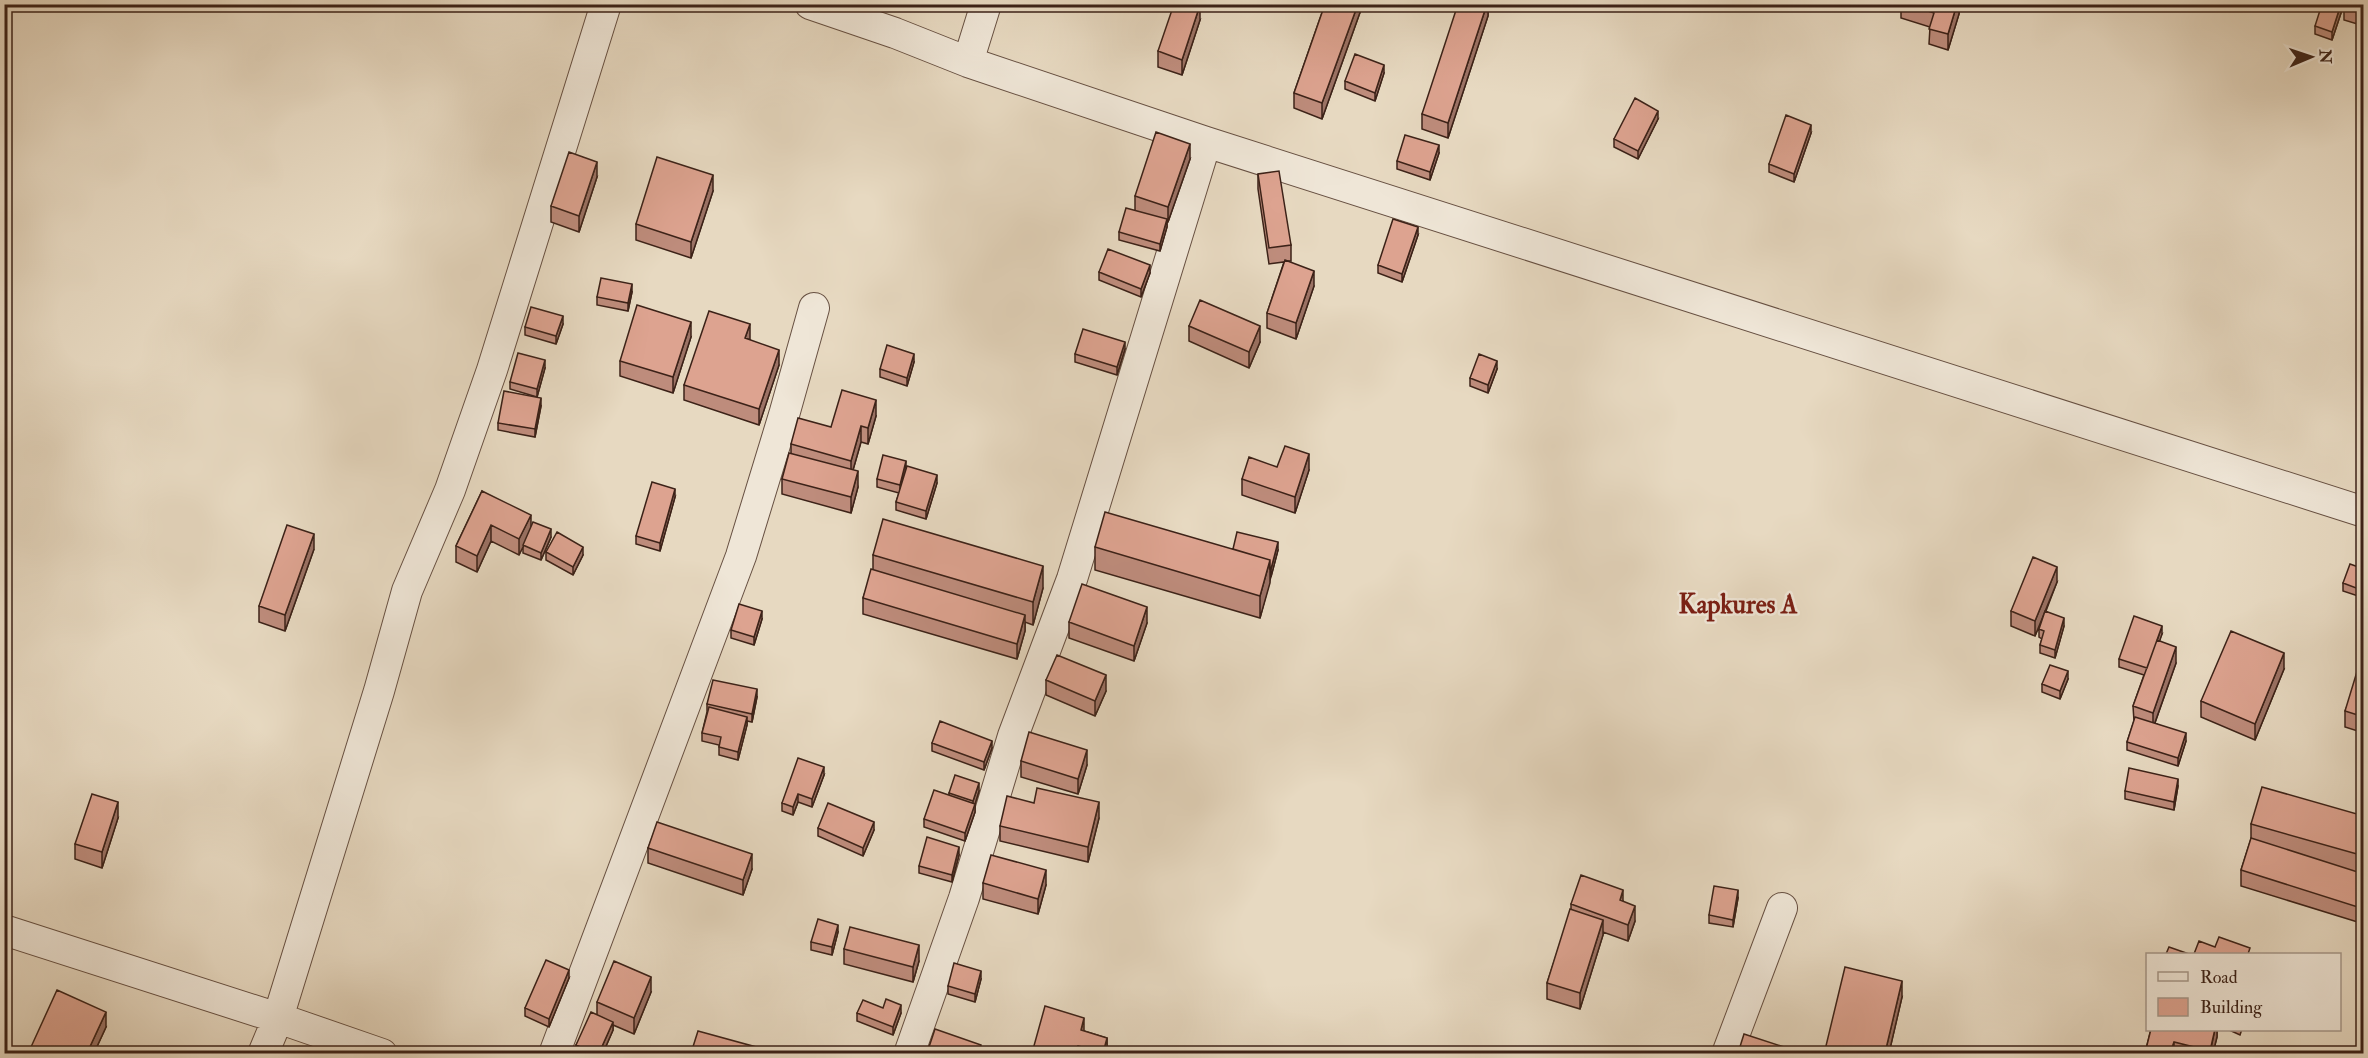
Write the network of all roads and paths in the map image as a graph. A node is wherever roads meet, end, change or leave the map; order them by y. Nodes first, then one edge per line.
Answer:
1 (606, 4) edge
2 (810, 4) edge
3 (986, 4) edge
4 (968, 62) junction
5 (1206, 142) junction
6 (814, 308) dead end
7 (2364, 512) edge
8 (1782, 908) dead end
9 (4, 930) edge
10 (278, 1018) junction
11 (262, 1053) edge
12 (382, 1053) edge
13 (554, 1053) edge
14 (909, 1053) edge
15 (1727, 1053) edge

1 - 10 street
2 - 4 street
3 - 4 street
4 - 5 street
5 - 7 street
5 - 14 street
6 - 13 street
8 - 15 street
9 - 10 street
10 - 11 street
10 - 12 street

